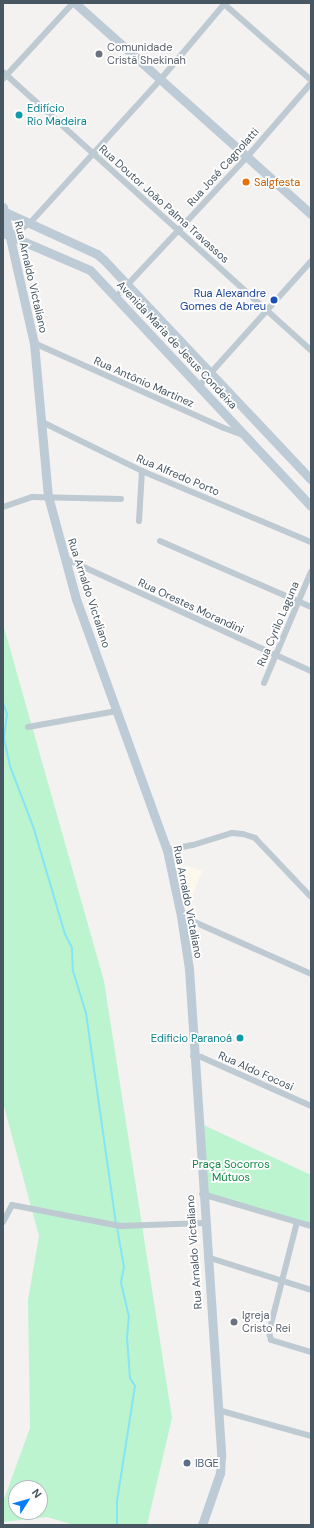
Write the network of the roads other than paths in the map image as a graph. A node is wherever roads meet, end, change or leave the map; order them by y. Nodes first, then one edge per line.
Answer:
1 (74, 3) edge
2 (224, 3) edge
3 (4, 76) edge
4 (160, 80) junction
5 (311, 80) edge
6 (311, 83) edge
7 (93, 153) junction
8 (247, 157) junction
9 (3, 210) edge
10 (311, 214) edge
11 (30, 223) junction
12 (179, 230) junction
13 (6, 234) edge
14 (311, 261) edge
15 (129, 286) junction
16 (116, 298) junction
17 (265, 310) junction
18 (34, 343) junction
19 (311, 350) edge
20 (210, 374) junction
21 (199, 386) junction
22 (40, 421) junction
23 (247, 436) junction
24 (142, 471) junction
25 (311, 480) edge
26 (48, 496) junction
27 (121, 499) dead end
28 (311, 506) edge
29 (3, 507) edge
30 (139, 521) dead end
31 (160, 541) dead end
32 (311, 542) edge
33 (64, 558) junction
34 (311, 572) edge
35 (299, 602) junction
36 (311, 608) edge
37 (276, 656) junction
38 (311, 671) edge
39 (264, 683) dead end
40 (117, 711) junction
41 (28, 727) dead end
42 (167, 850) junction
43 (311, 898) edge
44 (181, 916) junction
45 (311, 974) edge
46 (193, 1056) junction
47 (311, 1106) edge
48 (202, 1194) junction
49 (3, 1222) edge
50 (204, 1222) junction
51 (297, 1222) junction
52 (311, 1226) edge
53 (207, 1257) junction
54 (282, 1281) junction
55 (311, 1290) edge
56 (311, 1352) edge
57 (218, 1410) junction
58 (311, 1436) edge
59 (202, 1525) edge

1 - 3 street
1 - 4 street
2 - 4 street
2 - 5 street
3 - 7 street, Rua Doutor João Palma Travassos
4 - 7 street
4 - 8 street
6 - 8 street, Rua José Cagnolatti
7 - 11 street
7 - 12 street, Rua Doutor João Palma Travassos
8 - 10 street
8 - 12 street, Rua José Cagnolatti
9 - 11 street, Avenida Maria de Jesus Condeixa
9 - 13 street, Rua Arnaldo Victaliano
11 - 13 street
11 - 15 street, Avenida Maria de Jesus Condeixa
12 - 15 street, Rua José Cagnolatti
12 - 17 street, Rua Doutor João Palma Travassos
13 - 16 street, Avenida Maria de Jesus Condeixa
13 - 18 street, Rua Arnaldo Victaliano
14 - 17 street
15 - 16 street, Rua José Cagnolatti
15 - 20 street, Avenida Maria de Jesus Condeixa
16 - 21 street, Avenida Maria de Jesus Condeixa
17 - 19 street, Rua Doutor João Palma Travassos
17 - 20 street
18 - 22 street, Rua Arnaldo Victaliano
18 - 23 street, Rua Antônio Martinez
20 - 21 street
20 - 25 street, Avenida Maria de Jesus Condeixa
21 - 23 street, Avenida Maria de Jesus Condeixa
22 - 24 street, Rua Alfredo Porto
22 - 26 street, Rua Arnaldo Victaliano
23 - 28 street, Avenida Maria de Jesus Condeixa
24 - 30 street
24 - 32 street, Rua Alfredo Porto
26 - 27 street
26 - 29 street
26 - 33 street, Rua Arnaldo Victaliano
31 - 35 street
33 - 37 street, Rua Orestes Morandini
33 - 40 street, Rua Arnaldo Victaliano
34 - 35 street, Rua Cyrilo Laguna
35 - 36 street
35 - 37 street, Rua Cyrilo Laguna
37 - 38 street, Rua Orestes Morandini
37 - 39 street, Rua Cyrilo Laguna
40 - 41 street
40 - 42 street, Rua Arnaldo Victaliano
42 - 43 street
42 - 44 street, Rua Arnaldo Victaliano
44 - 45 street
44 - 46 street, Rua Arnaldo Victaliano
46 - 47 street, Rua Aldo Focosi
46 - 48 street, Rua Arnaldo Victaliano
48 - 50 street, Rua Arnaldo Victaliano
48 - 51 street
49 - 50 street
50 - 53 street, Rua Arnaldo Victaliano
51 - 52 street
51 - 54 street
53 - 54 street
53 - 57 street, Rua Arnaldo Victaliano
54 - 55 street
54 - 56 street
57 - 58 street
57 - 59 street, Rua Arnaldo Victaliano

